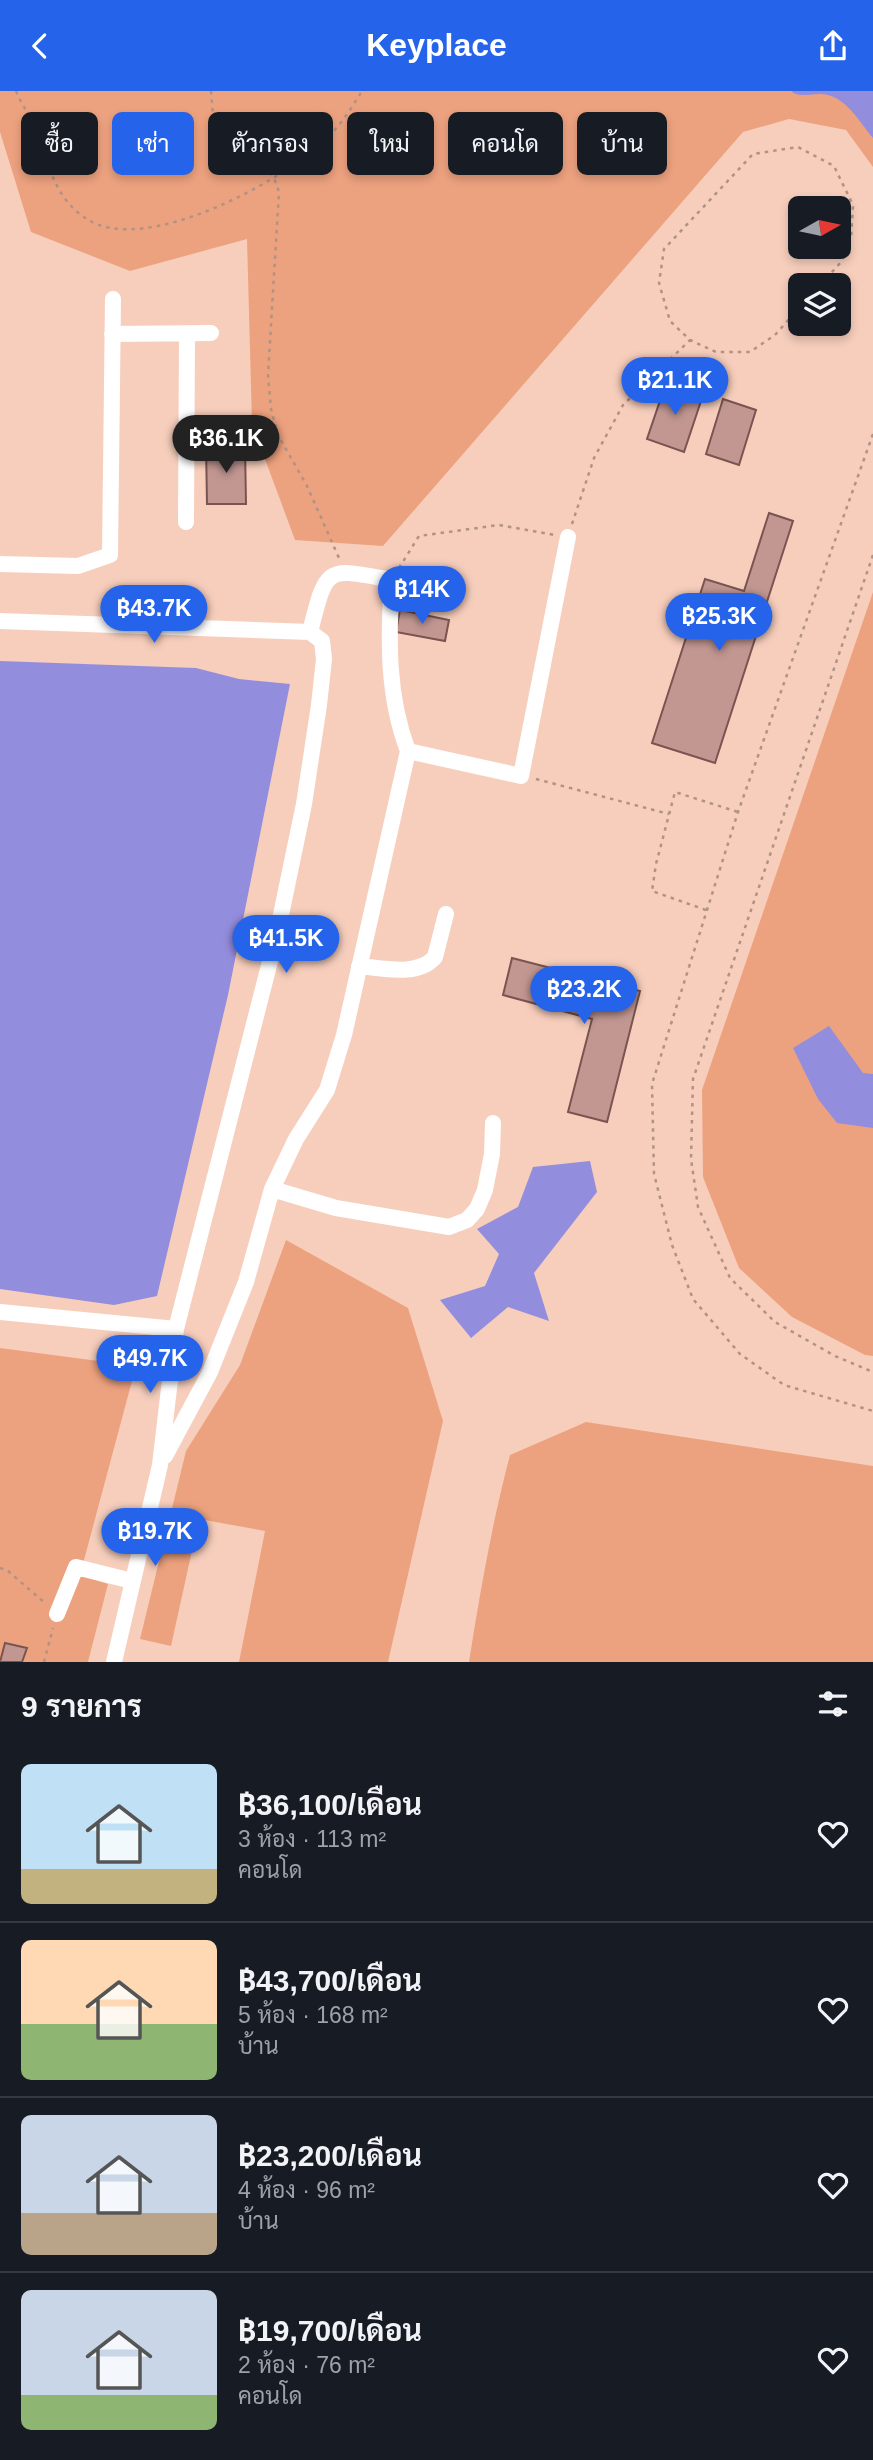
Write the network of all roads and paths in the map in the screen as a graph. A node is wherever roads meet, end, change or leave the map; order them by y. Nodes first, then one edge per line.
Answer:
1 (16, 91) edge
2 (211, 91) edge
3 (362, 91) edge
4 (274, 178) junction
5 (831, 273) edge
6 (113, 299) dead end
7 (788, 320) edge
8 (112, 334) junction
9 (187, 334) junction
10 (211, 334) dead end
11 (690, 340) junction
12 (873, 434) edge
13 (186, 522) dead end
14 (568, 537) junction
15 (873, 555) edge
16 (0, 564) edge
17 (336, 573) junction
18 (392, 580) junction
19 (0, 621) edge
20 (310, 632) junction
21 (408, 751) junction
22 (521, 776) junction
23 (738, 812) junction
24 (669, 814) junction
25 (706, 909) junction
26 (446, 914) dead end
27 (359, 966) junction
28 (494, 1123) dead end
29 (272, 1189) junction
30 (0, 1312) edge
31 (176, 1329) junction
32 (873, 1371) edge
33 (873, 1411) edge
34 (160, 1465) junction
35 (0, 1568) edge
36 (132, 1581) junction
37 (57, 1614) junction
38 (44, 1662) edge
39 (114, 1662) edge

1 - 4 path
2 - 4 path
3 - 4 path
4 - 17 path
5 - 11 path
6 - 8 street
7 - 11 path
8 - 9 street
8 - 16 street
9 - 10 street
9 - 13 street
11 - 14 path
12 - 23 path
14 - 18 path
14 - 22 street
15 - 32 path
17 - 18 street
17 - 20 street
18 - 21 street
19 - 20 street
20 - 31 street
21 - 22 street
21 - 27 street
22 - 24 path
23 - 24 path
23 - 25 path
24 - 25 path
25 - 33 path
26 - 27 street
27 - 29 street
28 - 29 street
29 - 34 street
30 - 31 street
31 - 34 street
34 - 36 street
35 - 37 path
36 - 37 street
36 - 39 street
37 - 38 path

